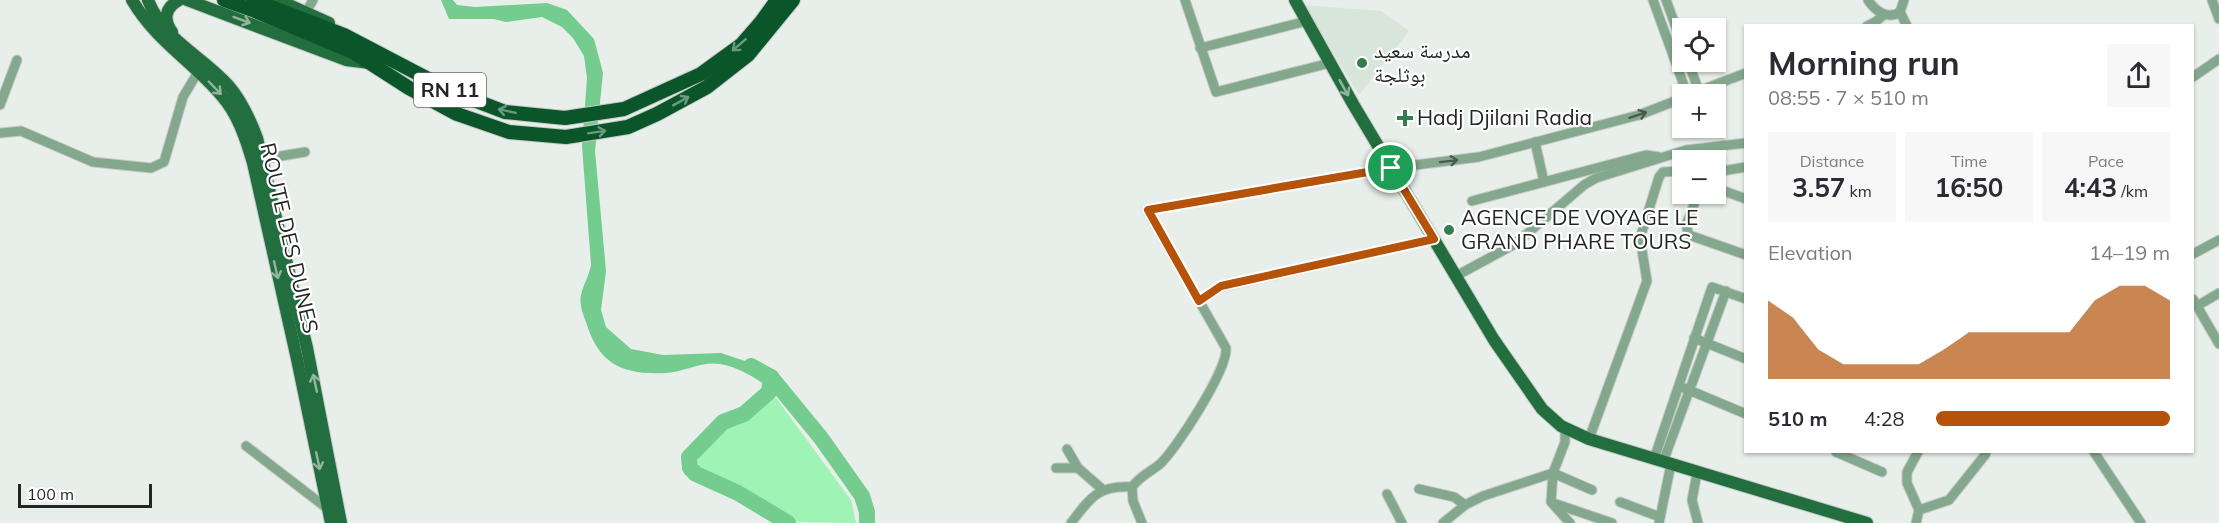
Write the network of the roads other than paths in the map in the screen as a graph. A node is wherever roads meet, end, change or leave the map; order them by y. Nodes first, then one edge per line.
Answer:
1 (132, 0) edge
2 (148, 0) edge
3 (179, 0) edge
4 (187, 0) edge
5 (224, 0) edge
6 (253, 0) edge
7 (278, 0) edge
8 (313, 0) edge
9 (777, 0) edge
10 (793, 0) edge
11 (1185, 0) edge
12 (1295, 0) edge
13 (1653, 0) edge
14 (1868, 0) edge
15 (1904, 0) edge
16 (2212, 0) edge
17 (1667, 2) edge
18 (306, 12) junction
19 (1900, 12) junction
20 (1884, 15) junction
21 (1673, 18) edge
22 (2219, 19) edge
23 (1307, 21) junction
24 (1871, 24) edge
25 (1906, 24) edge
26 (1663, 29) junction
27 (344, 34) junction
28 (177, 41) junction
29 (1200, 48) junction
30 (2219, 59) edge
31 (17, 60) dead end
32 (1330, 63) junction
33 (372, 64) junction
34 (198, 72) junction
35 (1744, 74) edge
36 (2194, 76) edge
37 (1688, 84) edge
38 (1716, 84) edge
39 (1672, 102) edge
40 (0, 105) edge
41 (0, 133) edge
42 (1535, 142) junction
43 (1744, 143) edge
44 (305, 152) dead end
45 (1663, 157) junction
46 (263, 159) junction
47 (1744, 167) edge
48 (1391, 168) junction
49 (1726, 170) edge
50 (1672, 172) edge
51 (1544, 182) junction
52 (1726, 192) edge
53 (1744, 198) edge
54 (1472, 201) dead end
55 (1694, 204) edge
56 (1434, 239) junction
57 (2219, 240) edge
58 (2194, 253) edge
59 (1744, 254) edge
60 (1456, 276) junction
61 (1726, 291) junction
62 (2219, 293) edge
63 (1744, 298) edge
64 (1199, 301) junction
65 (2195, 303) edge
66 (1694, 338) junction
67 (1708, 344) junction
68 (2219, 344) edge
69 (1744, 358) edge
70 (1679, 386) junction
71 (1689, 390) junction
72 (1744, 413) edge
73 (1564, 428) junction
74 (1589, 439) junction
75 (246, 446) dead end
76 (1067, 449) dead end
77 (1842, 453) edge
78 (1917, 453) edge
79 (1986, 453) edge
80 (2095, 453) edge
81 (1859, 456) edge
82 (1663, 462) junction
83 (1056, 468) dead end
84 (1078, 468) junction
85 (1882, 472) dead end
86 (1553, 473) junction
87 (1697, 473) junction
88 (1132, 487) junction
89 (1102, 489) junction
90 (1419, 489) dead end
91 (1592, 490) dead end
92 (1387, 494) dead end
93 (1551, 502) junction
94 (1620, 502) dead end
95 (1465, 505) junction
96 (328, 509) junction
97 (1919, 510) junction
98 (1660, 520) edge
99 (331, 523) edge
100 (341, 523) edge
101 (1071, 523) edge
102 (1142, 523) edge
103 (1402, 523) edge
104 (1443, 523) edge
105 (1570, 523) edge
106 (1612, 523) edge
107 (1698, 523) edge
108 (1867, 523) edge
109 (1916, 523) edge
110 (2141, 523) edge

1 - 34 main road, ROUTE DES DUNES
2 - 28 main road, ROUTE DES DUNES
3 - 28 main road
4 -> 33 main road, RN 11
5 - 33 highway, RN 11
6 - 27 highway, RN 11
7 - 18 main road, RN 11
8 - 18 street
9 -> 27 highway, RN 11
33 -> 10 highway, RN 11
11 - 29 street
12 - 23 main road
13 - 26 street
14 - 20 street
15 - 19 street
16 - 22 street
17 - 21 street
17 - 26 street
18 - 27 main road, RN 11
19 - 20 street
19 - 25 street
20 - 24 street
23 - 29 street
23 - 32 main road
26 - 37 street
28 - 46 main road, ROUTE DES DUNES
29 - 32 street
30 - 36 street
31 - 40 street
32 -> 48 main road
34 - 41 street
34 -> 96 main road, ROUTE DES DUNES
35 - 38 street
42 -> 39 street
48 -> 42 street
42 - 51 street
43 - 45 street
44 - 46 street
45 - 51 street
45 - 60 street
100 -> 46 main road, ROUTE DES DUNES
47 - 49 street
48 - 56 main road
48 - 64 street
50 - 74 street
51 - 54 street
52 - 53 street
55 - 59 street
56 - 60 main road
56 - 64 street
57 - 58 street
60 - 73 main road
61 - 63 street
61 - 66 street
61 - 67 street
62 - 65 street
64 - 88 street
65 - 68 street
66 - 67 street
66 - 70 street
67 - 69 street
67 - 71 street
70 - 71 street
70 - 82 street
71 - 72 street
71 - 82 street
73 - 74 main road
73 - 86 street
74 - 82 main road
75 - 96 street
76 - 84 street
77 - 81 street
78 - 97 street
79 - 97 street
80 - 110 street
81 - 85 street
82 - 87 main road
82 - 98 street
83 - 84 street
84 - 89 street
86 - 91 street
86 - 93 street
86 - 95 street
87 - 107 street
87 - 108 main road
88 - 89 street
88 - 102 street
89 - 101 street
90 - 95 street
92 - 103 street
93 - 105 street
93 - 106 street
94 - 98 street
95 - 104 street
96 - 99 main road, ROUTE DES DUNES
97 - 109 street

